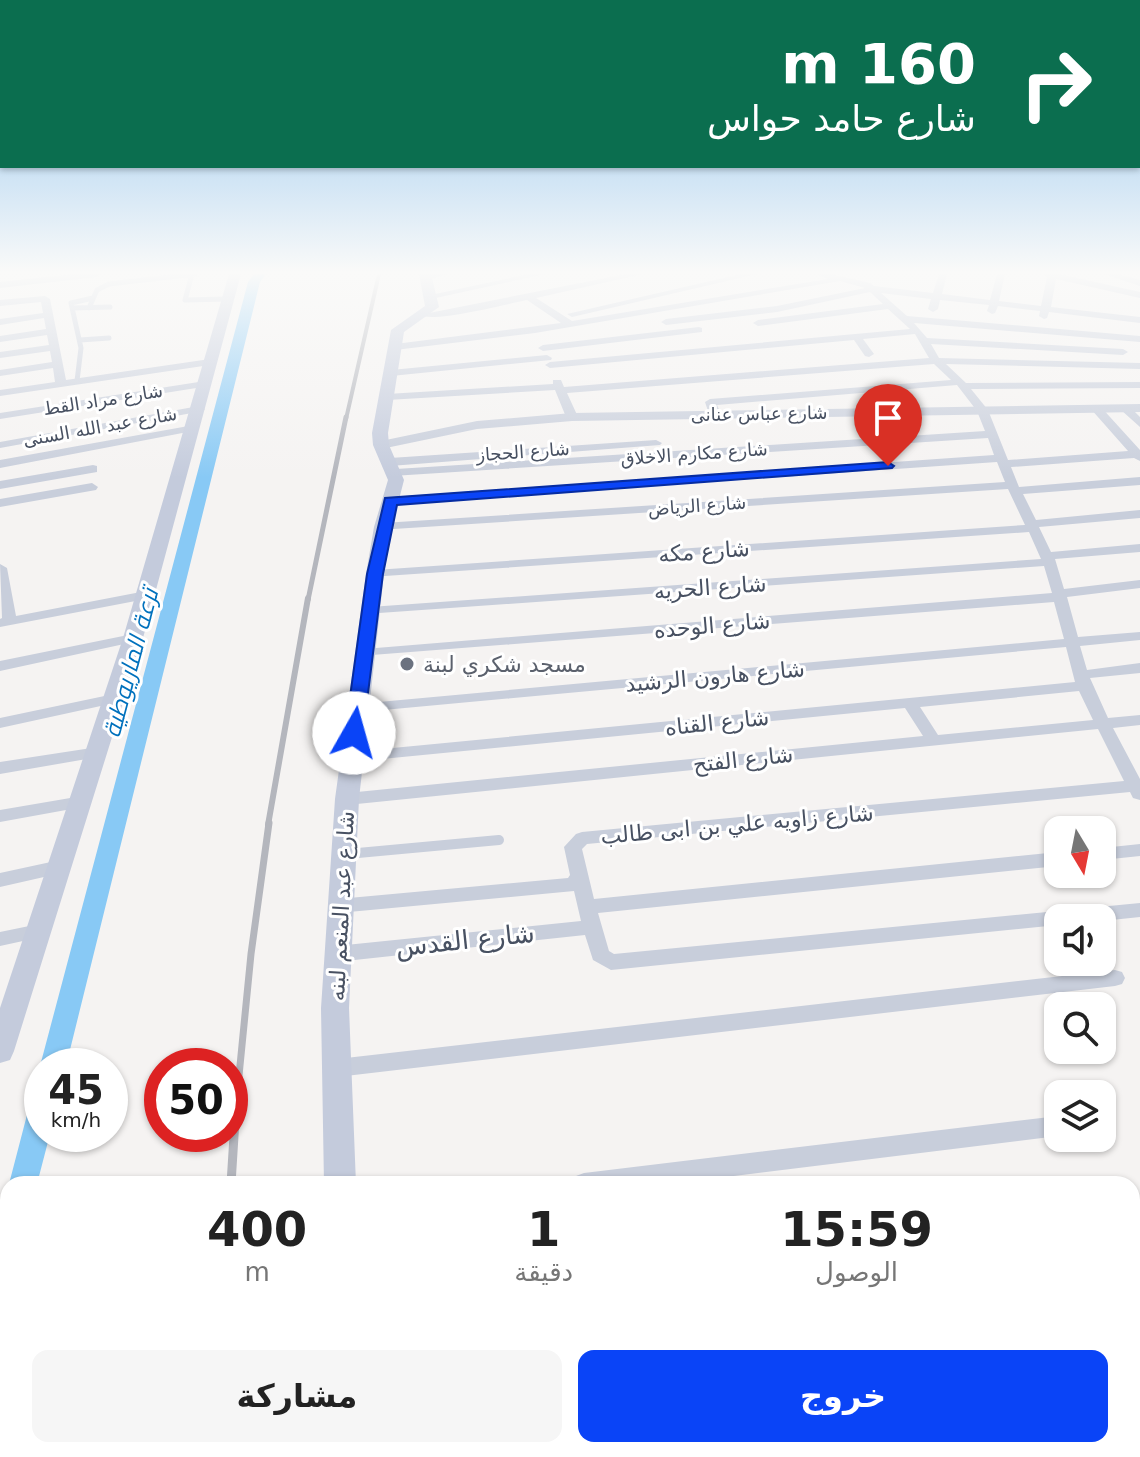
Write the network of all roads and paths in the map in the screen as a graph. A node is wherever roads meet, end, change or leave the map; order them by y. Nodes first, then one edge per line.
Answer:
1 (53, 342) edge
2 (80, 342) edge
3 (215, 342) edge
4 (396, 342) edge
5 (436, 342) edge
6 (540, 342) edge
7 (648, 342) edge
8 (825, 342) edge
9 (860, 342) edge
10 (925, 342) edge
11 (762, 345) junction
12 (54, 347) junction
13 (395, 347) junction
14 (930, 351) junction
15 (667, 354) junction
16 (869, 354) dead end
17 (0, 355) edge
18 (547, 357) junction
19 (611, 359) junction
20 (1140, 359) edge
21 (772, 361) dead end
22 (210, 362) junction
23 (57, 364) junction
24 (1140, 366) edge
25 (674, 368) dead end
26 (0, 373) edge
27 (391, 373) junction
28 (619, 375) dead end
29 (77, 381) junction
30 (61, 383) junction
31 (205, 384) junction
32 (962, 384) junction
33 (1140, 385) edge
34 (560, 388) junction
35 (0, 393) edge
36 (778, 396) junction
37 (387, 397) junction
38 (1096, 408) junction
39 (1125, 408) junction
40 (1140, 408) edge
41 (982, 410) junction
42 (790, 413) junction
43 (715, 414) junction
44 (0, 416) edge
45 (572, 417) junction
46 (197, 418) junction
47 (1140, 424) edge
48 (991, 434) junction
49 (872, 442) junction
50 (656, 443) dead end
51 (0, 445) edge
52 (1138, 456) edge
53 (389, 460) junction
54 (1002, 461) junction
55 (0, 464) edge
56 (888, 466) junction
57 (93, 469) dead end
58 (1140, 481) edge
59 (0, 485) edge
60 (92, 487) dead end
61 (1013, 488) junction
62 (390, 501) junction
63 (0, 503) edge
64 (1140, 514) edge
65 (1032, 526) junction
66 (383, 527) junction
67 (1140, 548) edge
68 (1048, 559) junction
69 (0, 571) edge
70 (375, 574) junction
71 (1140, 584) edge
72 (146, 595) junction
73 (1060, 595) junction
74 (370, 611) junction
75 (5, 622) edge
76 (1140, 636) edge
77 (133, 638) junction
78 (1072, 643) junction
79 (364, 653) junction
80 (0, 666) edge
81 (1140, 668) edge
82 (1082, 681) junction
83 (114, 699) junction
84 (910, 703) junction
85 (357, 709) junction
86 (1140, 720) edge
87 (0, 723) edge
88 (1103, 725) junction
89 (933, 740) junction
90 (98, 752) junction
91 (351, 757) junction
92 (1133, 767) edge
93 (0, 768) edge
94 (1137, 791) edge
95 (347, 799) junction
96 (82, 802) junction
97 (0, 816) edge
98 (499, 840) dead end
99 (1140, 850) edge
100 (1116, 853) edge
101 (343, 855) junction
102 (1044, 860) edge
103 (60, 867) junction
104 (0, 880) edge
105 (580, 880) junction
106 (338, 906) junction
107 (587, 907) junction
108 (1140, 910) edge
109 (593, 927) junction
110 (39, 931) junction
111 (0, 939) edge
112 (336, 954) junction
113 (1115, 978) dead end
114 (4, 1024) edge
115 (0, 1051) edge
116 (337, 1068) junction
117 (1044, 1128) edge
118 (340, 1176) edge
119 (649, 1176) edge

1 - 12 street
2 - 29 lane
3 - 22 main road
4 - 13 main road, شارع عبد المنعم لبنه
5 - 13 street
6 - 18 street
7 - 18 street
8 - 11 street
9 - 16 street
10 - 14 street
11 - 15 street
11 - 21 street
12 - 17 street
12 - 23 street
13 - 27 main road, شارع عبد المنعم لبنه
14 - 20 street
14 - 24 street
14 - 32 street
14 - 34 street
15 - 19 street
15 - 25 street
18 - 19 street
18 - 27 street
18 - 34 street
19 - 28 street
22 - 29 street
22 - 31 main road
23 - 26 street
23 - 30 street
27 - 37 main road, شارع عبد المنعم لبنه
29 - 30 street
30 - 35 street
31 - 44 street, شارع مراد القط
31 - 46 main road
32 - 33 street
32 - 36 street
32 - 41 street
34 - 37 street
34 - 45 street
36 - 42 street
36 - 43 street
37 - 53 main road, شارع عبد المنعم لبنه
38 - 39 street, شارع عباس عنانى
38 - 41 street, شارع عباس عنانى
38 - 52 street
39 - 40 street, شارع عباس عنانى
39 - 47 street
41 - 42 street, شارع عباس عنانى
41 - 48 street
42 - 43 street, شارع عباس عنانى
43 - 45 street, شارع عباس عنانى
45 - 53 street, شارع عباس عنانى
46 - 51 street, شارع عبد الله السنى
46 - 55 street
46 - 72 main road
48 - 49 street, شارع مكارم الاخلاق
48 - 54 street
49 - 53 street, شارع مكارم الاخلاق
49 - 56 street
50 - 53 street, شارع الحجاز
52 - 54 street
53 - 62 main road, شارع عبد المنعم لبنه
54 - 56 street
54 - 61 street
56 - 62 street
57 - 59 street
58 - 61 street, شارع الرياض
60 - 63 street
61 - 65 street
61 - 66 street, شارع الرياض
62 - 66 main road, شارع عبد المنعم لبنه
64 - 65 street, شارع مكه
65 - 68 street
65 - 70 street, شارع مكه
66 - 70 main road, شارع عبد المنعم لبنه
67 - 68 street, شارع الحريه
68 - 73 street
68 - 74 street, شارع الحريه
69 - 75 street
70 - 74 main road, شارع عبد المنعم لبنه
71 - 73 street, شارع الوحده
72 - 75 street
72 - 77 main road
73 - 78 street
73 - 79 street, شارع الوحده
74 - 79 main road, شارع عبد المنعم لبنه
76 - 78 street, شارع هارون الرشيد
77 - 80 street
77 - 83 main road
78 - 82 street
78 - 85 street, شارع هارون الرشيد
79 - 85 main road, شارع عبد المنعم لبنه
81 - 82 street, شارع القناه
82 - 84 street, شارع القناه
82 - 88 street
83 - 87 street
83 - 90 main road
84 - 89 street
84 - 91 street, شارع القناه
85 - 91 main road, شارع عبد المنعم لبنه
86 - 88 street, شارع الفتح
88 - 89 street, شارع الفتح
88 - 92 street
89 - 95 street, شارع الفتح
90 - 93 street
90 - 96 main road
91 - 95 main road, شارع عبد المنعم لبنه
92 - 94 street
94 - 105 street, شارع زاويه علي بن ابى طالب
95 - 101 main road, شارع عبد المنعم لبنه
96 - 97 street
96 - 103 main road
98 - 101 lane
99 - 100 street
101 - 106 main road, شارع عبد المنعم لبنه
102 - 107 street
103 - 104 street
103 - 110 main road
105 - 106 street
105 - 107 street
106 - 112 main road, شارع عبد المنعم لبنه
107 - 109 street
108 - 109 street
109 - 112 street, شارع القدس
110 - 111 street
110 - 114 main road
112 - 116 main road, شارع عبد المنعم لبنه
113 - 116 street
114 - 115 main road
116 - 118 main road, شارع عبد المنعم لبنه
117 - 119 street

